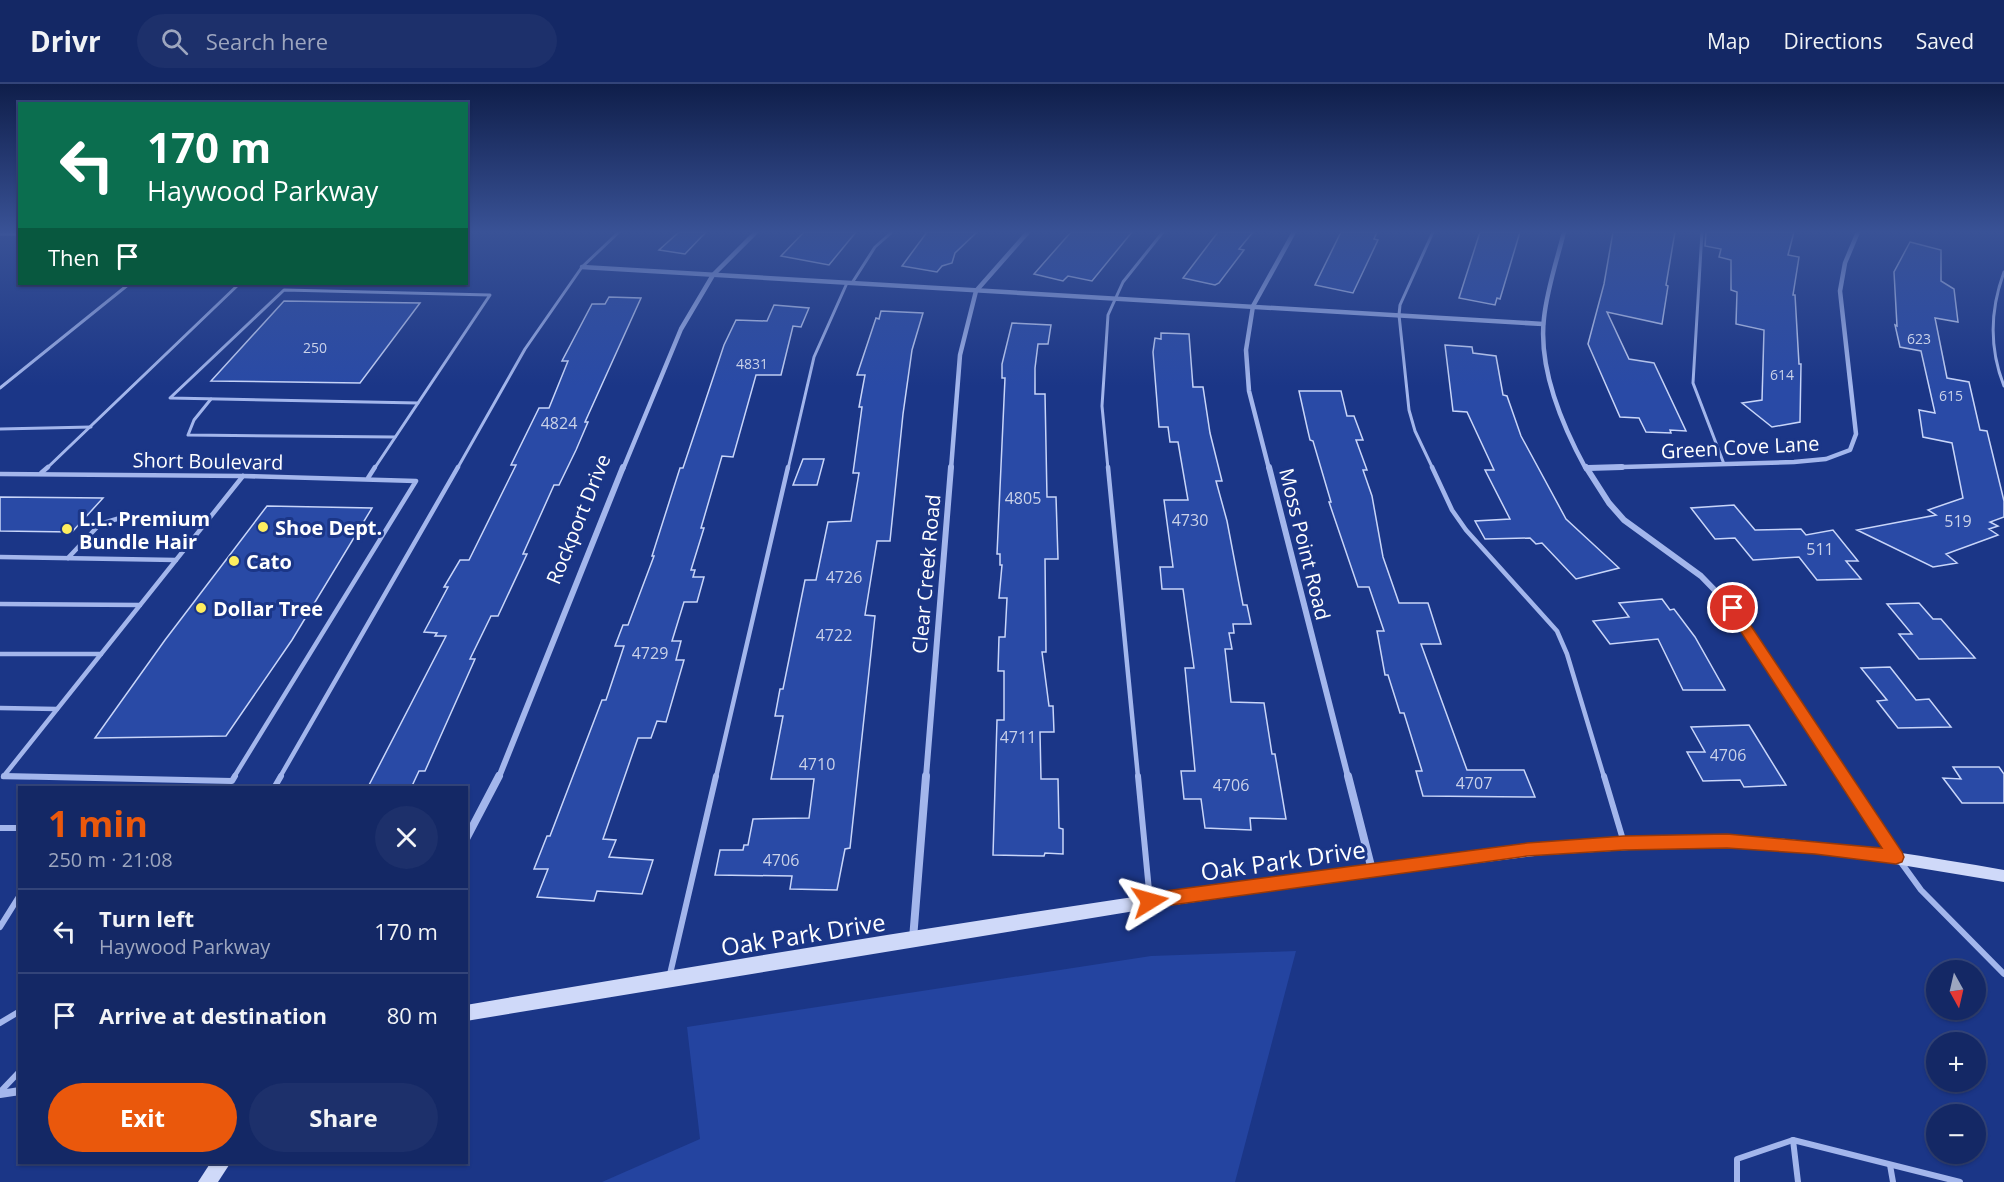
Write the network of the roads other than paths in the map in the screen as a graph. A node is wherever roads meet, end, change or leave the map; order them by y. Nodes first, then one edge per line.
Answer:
1 (571, 283) edge
2 (708, 283) edge
3 (850, 283) edge
4 (854, 283) edge
5 (983, 283) edge
6 (1122, 283) edge
7 (1266, 283) edge
8 (1410, 283) edge
9 (1552, 283) edge
10 (1699, 283) edge
11 (1841, 283) edge
12 (1999, 283) edge
13 (128, 285) edge
14 (238, 285) edge
15 (976, 291) junction
16 (1114, 298) junction
17 (1253, 306) junction
18 (1399, 315) junction
19 (1543, 324) junction
20 (2004, 386) edge
21 (0, 388) edge
22 (211, 399) junction
23 (418, 403) junction
24 (92, 427) junction
25 (0, 429) edge
26 (395, 437) junction
27 (1724, 464) junction
28 (1588, 468) junction
29 (41, 473) junction
30 (0, 474) edge
31 (243, 476) junction
32 (368, 478) junction
33 (209, 519) junction
34 (0, 556) edge
35 (68, 558) junction
36 (176, 560) junction
37 (0, 604) edge
38 (140, 605) junction
39 (0, 654) edge
40 (101, 654) junction
41 (0, 708) edge
42 (57, 709) junction
43 (275, 786) edge
44 (0, 828) edge
45 (18, 828) edge
46 (468, 835) edge
47 (1624, 843) junction
48 (1896, 857) junction
49 (1372, 870) junction
50 (2004, 876) edge
51 (18, 898) edge
52 (1150, 901) junction
53 (0, 927) edge
54 (913, 940) junction
55 (2004, 974) edge
56 (669, 977) junction
57 (18, 1012) edge
58 (468, 1013) edge
59 (0, 1023) edge
60 (18, 1073) edge
61 (18, 1091) edge
62 (0, 1093) edge
63 (1793, 1140) junction
64 (220, 1164) edge
65 (1890, 1165) junction
66 (207, 1182) edge
67 (1737, 1182) edge
68 (1798, 1182) edge
69 (1893, 1182) edge
70 (1960, 1182) edge

1 - 43 lane
2 - 46 street, Rockport Drive
3 - 56 lane
4 - 15 street
5 - 15 street, Clear Creek Road
6 - 16 lane
7 - 17 street, Moss Point Road
8 - 18 lane
9 - 19 street
10 - 27 lane
11 - 27 street, Green Cove Lane
12 - 20 lane
13 - 21 lane
14 - 24 lane
15 - 16 street
15 - 54 street, Clear Creek Road
16 - 17 street
16 - 52 lane
17 - 18 street
17 - 49 street, Moss Point Road
18 - 19 street
18 - 47 lane
19 - 28 street
22 - 23 lane
22 - 23 lane
22 - 26 lane
23 - 26 lane
24 - 25 lane
24 - 29 lane
26 - 32 lane
27 - 28 street, Green Cove Lane
28 - 48 street
29 - 30 lane, Short Boulevard
29 - 31 lane, Short Boulevard
31 - 32 lane, Short Boulevard
31 - 33 lane
32 - 42 lane, Short Boulevard
33 - 35 lane
33 - 36 lane
34 - 35 lane
35 - 36 lane
36 - 38 lane
37 - 38 lane
38 - 40 lane
39 - 40 lane
40 - 42 lane
41 - 42 lane
44 - 45 lane
47 - 48 street, Oak Park Drive
47 - 49 street, Oak Park Drive
48 - 50 street, Oak Park Drive
48 - 55 lane
49 - 52 street, Oak Park Drive
51 - 53 lane
52 - 54 street, Oak Park Drive
54 - 56 street, Oak Park Drive
56 - 58 street, Oak Park Drive
57 - 59 lane
60 - 62 lane
61 - 62 street
63 - 65 lane
63 - 67 lane
63 - 68 lane
64 - 66 street
65 - 69 lane
65 - 70 lane

